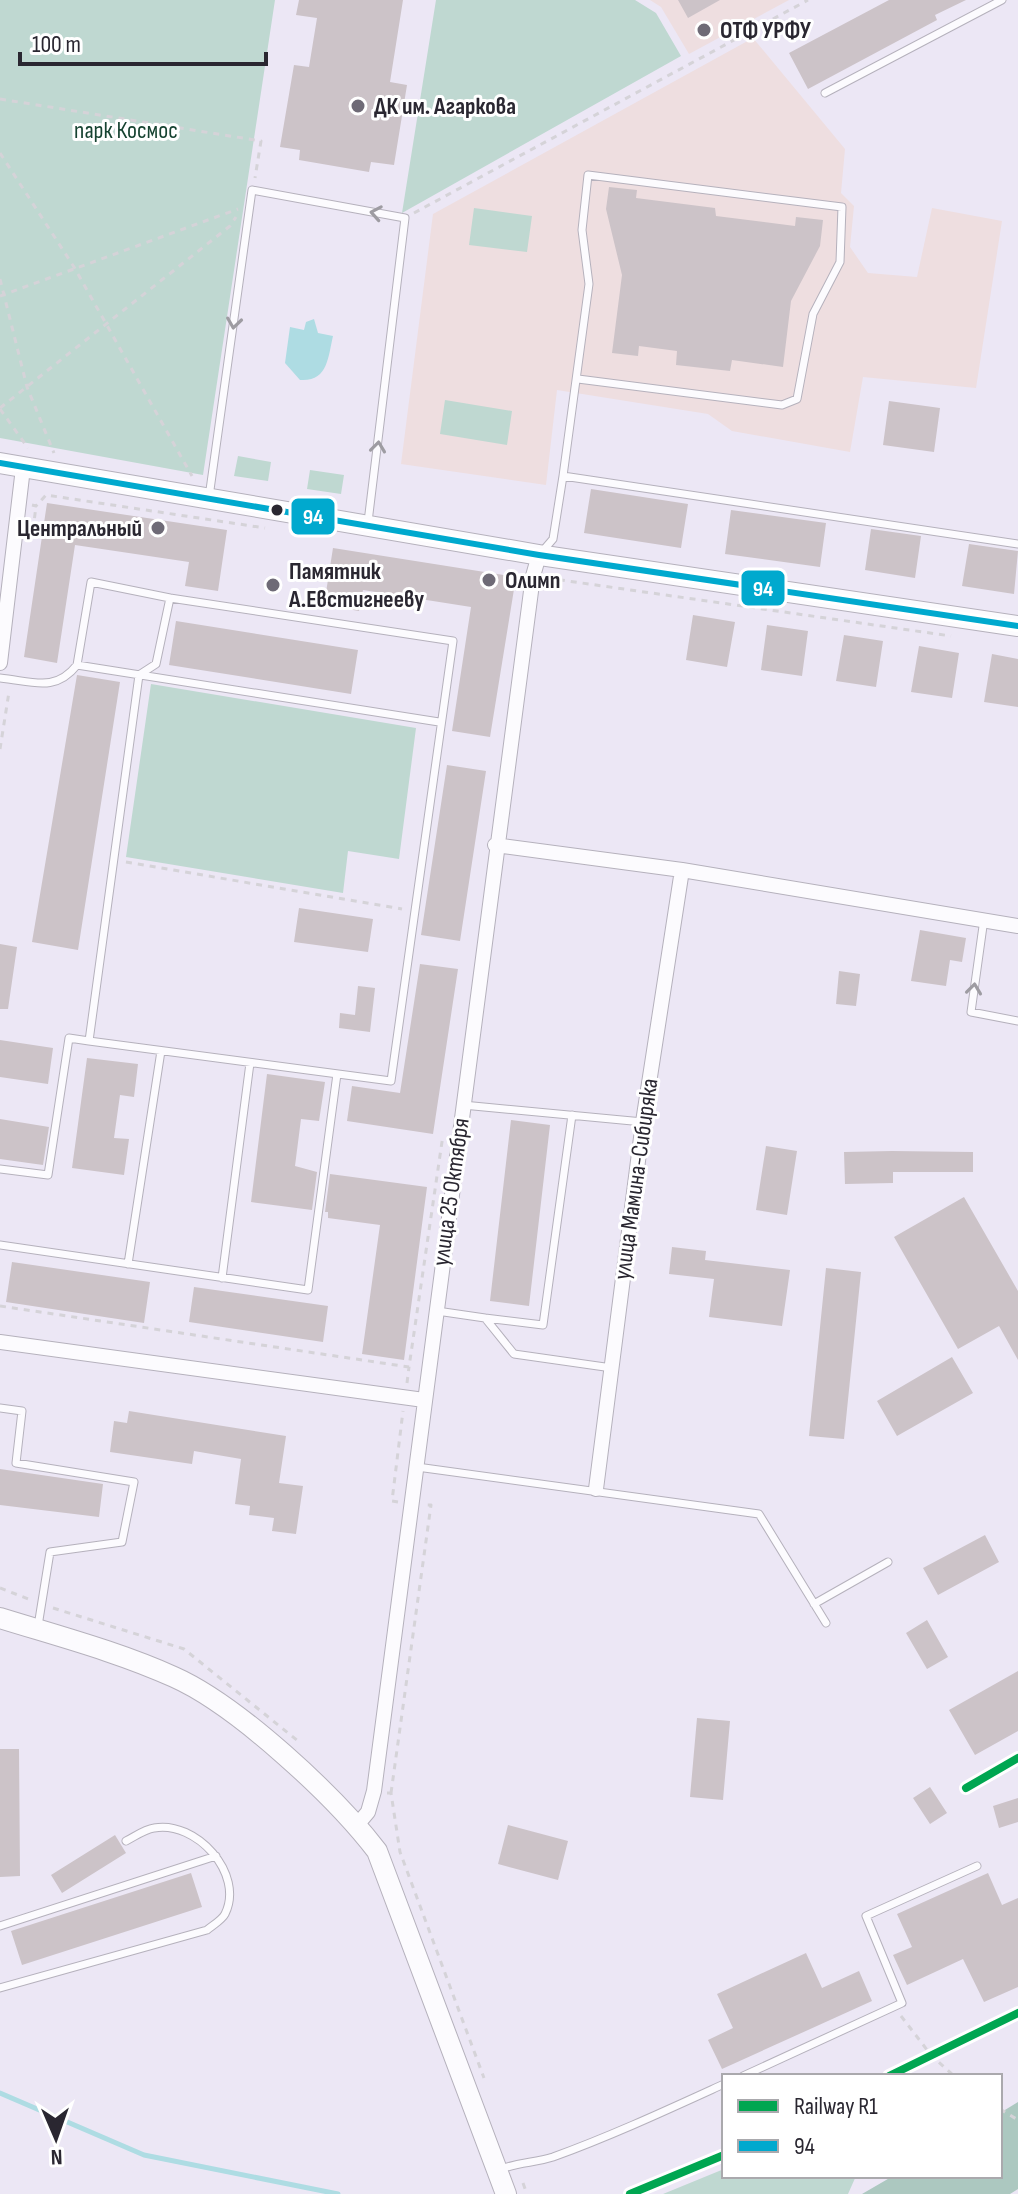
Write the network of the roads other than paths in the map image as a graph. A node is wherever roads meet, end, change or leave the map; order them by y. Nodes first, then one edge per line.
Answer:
1 (1002, 0) edge
2 (825, 93) dead end
3 (578, 379) junction
4 (26, 458) junction
5 (0, 463) edge
6 (563, 476) junction
7 (210, 492) junction
8 (368, 524) junction
9 (1018, 544) edge
10 (539, 555) junction
11 (170, 598) junction
12 (1018, 626) edge
13 (0, 663) edge
14 (77, 665) junction
15 (139, 675) junction
16 (0, 678) edge
17 (439, 722) junction
18 (495, 845) junction
19 (682, 870) junction
20 (984, 919) junction
21 (1018, 926) edge
22 (1018, 1021) edge
23 (89, 1041) junction
24 (161, 1051) junction
25 (250, 1063) junction
26 (337, 1074) junction
27 (463, 1105) junction
28 (572, 1115) junction
29 (643, 1122) junction
30 (0, 1169) edge
31 (0, 1245) edge
32 (128, 1264) junction
33 (222, 1278) junction
34 (436, 1311) junction
35 (485, 1318) junction
36 (0, 1342) edge
37 (612, 1368) junction
38 (424, 1400) junction
39 (0, 1408) edge
40 (415, 1467) junction
41 (596, 1489) junction
42 (888, 1562) dead end
43 (814, 1604) junction
44 (0, 1618) edge
45 (826, 1623) dead end
46 (38, 1630) junction
47 (357, 1825) junction
48 (126, 1841) dead end
49 (216, 1856) junction
50 (977, 1866) dead end
51 (0, 1926) edge
52 (0, 1988) edge
53 (747, 2074) edge
54 (722, 2085) edge
55 (506, 2167) junction
56 (506, 2194) edge

1 - 2 lane
3 - 3 lane
3 - 6 lane
4 - 5 main road
4 - 7 main road
4 - 13 street
6 - 9 lane
6 - 10 lane
7 - 8 main road
8 -> 7 lane
8 - 10 main road
10 - 12 main road
10 - 18 street, улица 25 Октября
11 - 14 lane
11 - 15 lane
11 - 17 lane
14 - 15 lane
14 - 16 lane
15 - 17 lane
15 - 23 lane
17 - 26 lane
18 - 19 street
18 - 27 street, улица 25 Октября
19 - 20 street
19 - 29 street, улица Мамина-Сибиряка
20 - 21 street
22 -> 20 lane
23 - 24 lane
23 - 30 lane
24 - 25 lane
24 - 32 lane
25 - 26 lane
25 - 33 lane
26 - 33 lane
27 - 28 lane
27 - 34 street, улица 25 Октября
28 - 29 lane
28 - 35 lane
29 - 37 street, улица Мамина-Сибиряка
31 - 32 lane
32 - 33 lane
34 - 35 lane
34 - 38 street, улица 25 Октября
35 - 37 lane
36 - 38 street
37 - 41 street, улица Мамина-Сибиряка
38 - 40 street, улица 25 Октября
39 - 46 lane
40 - 41 lane
40 - 47 street, улица 25 Октября
41 - 43 lane
42 - 43 lane
43 - 45 lane
44 - 46 main road
46 - 47 main road
47 - 55 main road
48 - 49 lane
49 - 51 lane
49 - 52 lane
50 - 53 lane
54 - 55 lane
55 - 56 main road

